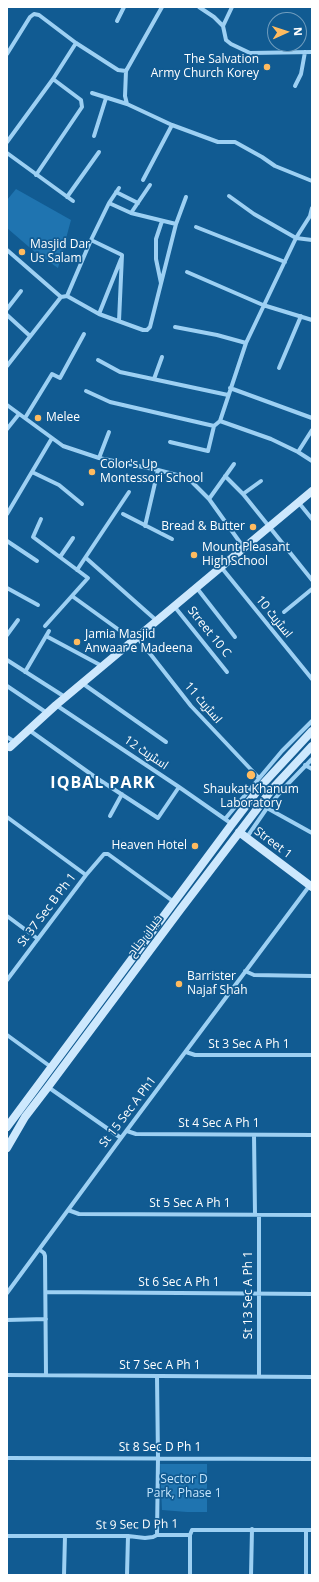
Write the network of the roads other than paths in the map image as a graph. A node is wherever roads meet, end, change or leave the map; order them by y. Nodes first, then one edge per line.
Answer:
1 (124, 7) edge
2 (162, 7) edge
3 (199, 7) edge
4 (232, 7) edge
5 (117, 21) dead end
6 (223, 26) junction
7 (76, 43) junction
8 (305, 52) joint
9 (7, 54) edge
10 (126, 71) junction
11 (53, 79) junction
12 (295, 86) dead end
13 (92, 94) dead end
14 (106, 98) junction
15 (127, 104) junction
16 (172, 125) junction
17 (94, 136) dead end
18 (7, 142) edge
19 (99, 152) dead end
20 (7, 153) edge
21 (36, 175) junction
22 (142, 180) dead end
23 (312, 181) edge
24 (150, 185) dead end
25 (229, 196) dead end
26 (67, 197) junction
27 (186, 197) dead end
28 (73, 201) dead end
29 (109, 203) junction
30 (138, 203) junction
31 (312, 208) edge
32 (131, 213) junction
33 (162, 221) junction
34 (176, 224) junction
35 (196, 228) dead end
36 (296, 238) junction
37 (91, 240) junction
38 (312, 240) edge
39 (7, 250) edge
40 (122, 255) junction
41 (285, 262) junction
42 (186, 272) dead end
43 (161, 285) junction
44 (21, 291) dead end
45 (67, 296) junction
46 (61, 297) junction
47 (263, 305) junction
48 (7, 309) edge
49 (99, 314) junction
50 (7, 315) edge
51 (301, 316) junction
52 (312, 320) edge
53 (119, 321) junction
54 (175, 327) dead end
55 (84, 334) dead end
56 (30, 336) junction
57 (246, 343) junction
58 (162, 357) dead end
59 (98, 360) dead end
60 (7, 366) edge
61 (279, 368) dead end
62 (154, 379) junction
63 (230, 388) junction
64 (86, 391) dead end
65 (228, 395) junction
66 (7, 405) edge
67 (19, 414) junction
68 (25, 418) junction
69 (312, 418) edge
70 (220, 421) junction
71 (214, 426) junction
72 (7, 428) edge
73 (312, 430) edge
74 (110, 432) dead end
75 (52, 438) junction
76 (170, 442) dead end
77 (298, 452) junction
78 (99, 458) junction
79 (312, 462) edge
80 (234, 464) dead end
81 (158, 470) junction
82 (32, 472) junction
83 (225, 476) junction
84 (261, 481) dead end
85 (312, 491) edge
86 (129, 492) dead end
87 (243, 494) junction
88 (209, 499) junction
89 (299, 503) junction
90 (82, 504) dead end
91 (7, 514) edge
92 (123, 514) dead end
93 (41, 519) dead end
94 (312, 519) edge
95 (145, 526) junction
96 (270, 527) junction
97 (73, 538) dead end
98 (172, 539) dead end
99 (7, 540) edge
100 (244, 548) junction
101 (60, 557) junction
102 (86, 558) junction
103 (37, 561) dead end
104 (221, 567) junction
105 (77, 570) junction
106 (312, 580) edge
107 (196, 587) junction
108 (7, 588) edge
109 (312, 589) edge
110 (72, 596) junction
111 (38, 605) dead end
112 (174, 605) junction
113 (284, 612) dead end
114 (18, 620) dead end
115 (157, 621) junction
116 (45, 626) dead end
117 (49, 631) dead end
118 (7, 635) edge
119 (46, 636) junction
120 (235, 637) dead end
121 (135, 638) junction
122 (7, 660) edge
123 (102, 666) junction
124 (25, 672) junction
125 (227, 672) dead end
126 (312, 679) edge
127 (82, 683) junction
128 (7, 686) edge
129 (66, 697) junction
130 (56, 705) junction
131 (47, 713) junction
132 (312, 721) edge
133 (29, 729) junction
134 (312, 732) edge
135 (7, 737) edge
136 (166, 742) dead end
137 (13, 744) joint
138 (312, 746) edge
139 (312, 759) edge
140 (305, 765) junction
141 (312, 769) edge
142 (259, 778) junction
143 (179, 787) junction
144 (122, 794) junction
145 (267, 808) junction
146 (110, 816) dead end
147 (7, 817) edge
148 (228, 821) junction
149 (239, 832) junction
150 (312, 833) edge
151 (247, 837) junction
152 (86, 875) junction
153 (311, 886) edge
154 (174, 902) junction
155 (7, 916) edge
156 (38, 939) junction
157 (245, 971) junction
158 (312, 976) edge
159 (7, 980) edge
160 (7, 1035) edge
161 (186, 1052) junction
162 (312, 1055) edge
163 (52, 1068) junction
164 (48, 1087) junction
165 (19, 1111) junction
166 (25, 1117) junction
167 (7, 1120) edge
168 (7, 1127) edge
169 (127, 1131) junction
170 (254, 1135) junction
171 (312, 1135) edge
172 (7, 1138) edge
173 (121, 1138) junction
174 (7, 1148) edge
175 (68, 1210) junction
176 (257, 1214) junction
177 (312, 1215) edge
178 (40, 1250) junction
179 (46, 1292) junction
180 (7, 1294) edge
181 (259, 1294) junction
182 (312, 1294) edge
183 (46, 1319) junction
184 (7, 1320) edge
185 (7, 1375) edge
186 (46, 1375) junction
187 (157, 1376) junction
188 (258, 1376) junction
189 (312, 1377) edge
190 (7, 1458) edge
191 (158, 1458) junction
192 (312, 1459) edge
193 (252, 1529) junction
194 (306, 1530) junction
195 (312, 1530) edge
196 (190, 1534) junction
197 (157, 1535) junction
198 (7, 1536) edge
199 (65, 1536) junction
200 (128, 1536) junction
201 (64, 1575) edge
202 (127, 1575) edge
203 (190, 1575) edge
204 (251, 1575) edge
205 (306, 1575) edge

1 - 5 street
2 - 10 street
3 - 6 street
4 - 6 street
6 - 8 street
7 - 9 street
7 - 10 street
7 - 11 street
8 - 12 street
10 - 15 street
11 - 18 street
11 - 21 street
13 - 14 street
14 - 15 street
14 - 17 street
15 - 16 street
16 - 22 street
16 - 23 street
19 - 26 street
20 - 21 street
21 - 26 street
24 - 30 street
25 - 36 street
26 - 28 street
27 - 34 street
29 - 30 street
29 - 32 street
29 - 37 street
30 - 32 street
31 - 36 street
32 - 33 street
33 - 34 street
33 - 43 street
34 - 43 street
35 - 41 street
36 - 38 street
36 - 41 street
37 - 40 street
37 - 45 street
39 - 46 street
40 - 49 street
40 - 53 street
41 - 47 street
42 - 47 street
43 - 53 street
44 - 48 street
45 - 46 street
45 - 49 street
46 - 56 street
47 - 51 street
47 - 57 street
49 - 53 street
50 - 56 street
51 - 52 street
51 - 61 street
54 - 57 street
55 - 68 street
56 - 60 street
57 - 63 street
58 - 62 street
59 - 62 street
62 - 65 street
63 - 65 street
63 - 69 street
64 - 71 street
65 - 70 street
66 - 67 street
67 - 68 street
67 - 72 street
68 - 75 street
70 - 71 street
70 - 77 street
71 - 76 street
73 - 77 street
74 - 78 street
75 - 78 street
75 - 82 street
77 - 79 street
78 - 81 street
80 - 83 street
81 - 88 street
81 - 95 street
82 - 90 street
82 - 91 street
83 - 87 street
83 - 88 street
84 - 87 street
85 - 89 main road
86 - 102 street
87 - 96 street
88 - 100 street
89 - 94 street
89 - 96 main road
92 - 95 street
93 - 101 street
95 - 98 street
96 - 100 main road
96 - 106 street
97 - 101 street
99 - 103 street
100 - 104 main road
101 - 105 street
102 - 105 street
102 - 115 street
104 - 107 main road
104 - 126 street, اسٹریٹ 10
105 - 110 street
107 - 112 main road
107 - 120 street
108 - 111 street
109 - 113 street
110 - 116 street
110 - 121 street, اسٹریٹ 11
112 - 115 main road
112 - 125 street, Street 10 C
114 - 118 street
115 - 121 main road
117 - 119 street
119 - 123 street
119 - 124 street
121 - 123 main road
121 - 142 street, اسٹریٹ 11
122 - 124 street
123 - 127 main road
124 - 129 street
127 - 129 main road
127 - 136 street
128 - 131 street
129 - 130 main road
130 - 131 main road
130 - 143 street, اسٹریٹ 12
131 - 133 main road
132 - 142 street
133 - 137 main road
133 - 144 street
134 - 148 main road, خیبان جناح
135 - 137 street
138 - 149 main road, خیبان جناح
139 - 140 street
140 - 141 street
140 - 145 street
142 - 148 street
143 - 144 street
143 - 148 street, اسٹریٹ 12
144 - 146 street
145 - 150 street
145 - 151 street
147 - 152 street
148 - 154 main road, خیبان جناح
149 - 151 main road, Street 1
149 - 164 main road, خیبان جناح
151 - 153 main road, Street 1
152 - 154 street, St 37 Sec B Ph 1
152 - 156 street, St 37 Sec B Ph 1
153 - 157 street, St 15 Sec A Ph1
154 - 163 main road, خیبان جناح
155 - 156 street
156 - 159 street, St 37 Sec B Ph 1
157 - 158 street
157 - 161 street, St 15 Sec A Ph1
160 - 163 street
161 - 162 street, St 3 Sec A Ph 1
161 - 169 street, St 15 Sec A Ph1
163 - 165 main road, خیبان جناح
164 - 166 main road, خیبان جناح
164 - 173 street
165 - 167 main road
165 - 168 main road, خیبان جناح
166 - 172 main road
166 - 174 main road, خیبان جناح
169 - 170 street, St 4 Sec A Ph 1
169 - 173 street, St 15 Sec A Ph1
170 - 171 street, St 4 Sec A Ph 1
170 - 176 street, St 13 Sec A Ph 1
173 - 175 street, St 15 Sec A Ph1
175 - 176 street, St 5 Sec A Ph 1
175 - 178 street, St 15 Sec A Ph1
176 - 177 street, St 5 Sec A Ph 1
176 - 181 street, St 13 Sec A Ph 1
178 - 179 street
178 - 180 street, St 15 Sec A Ph1
179 - 181 street, St 6 Sec A Ph 1
179 - 183 street
181 - 182 street, St 6 Sec A Ph 1
181 - 188 street, St 13 Sec A Ph 1
183 - 184 street
183 - 186 street
185 - 186 street, St 7 Sec A Ph 1
186 - 187 street, St 7 Sec A Ph 1
187 - 188 street, St 7 Sec A Ph 1
187 - 191 street
188 - 189 street, St 7 Sec A Ph 1
190 - 191 street, St 8 Sec D Ph 1
191 - 192 street, St 8 Sec D Ph 1
191 - 197 street
193 - 194 street, St 9 Sec D Ph 1
193 - 196 street, St 9 Sec D Ph 1
193 - 204 street
194 - 195 street, St 9 Sec D Ph 1
194 - 205 street
196 - 197 street, St 9 Sec D Ph 1
196 - 203 street
197 - 200 street, St 9 Sec D Ph 1
198 - 199 street, St 9 Sec D Ph 1
199 - 200 street, St 9 Sec D Ph 1
199 - 201 street
200 - 202 street

